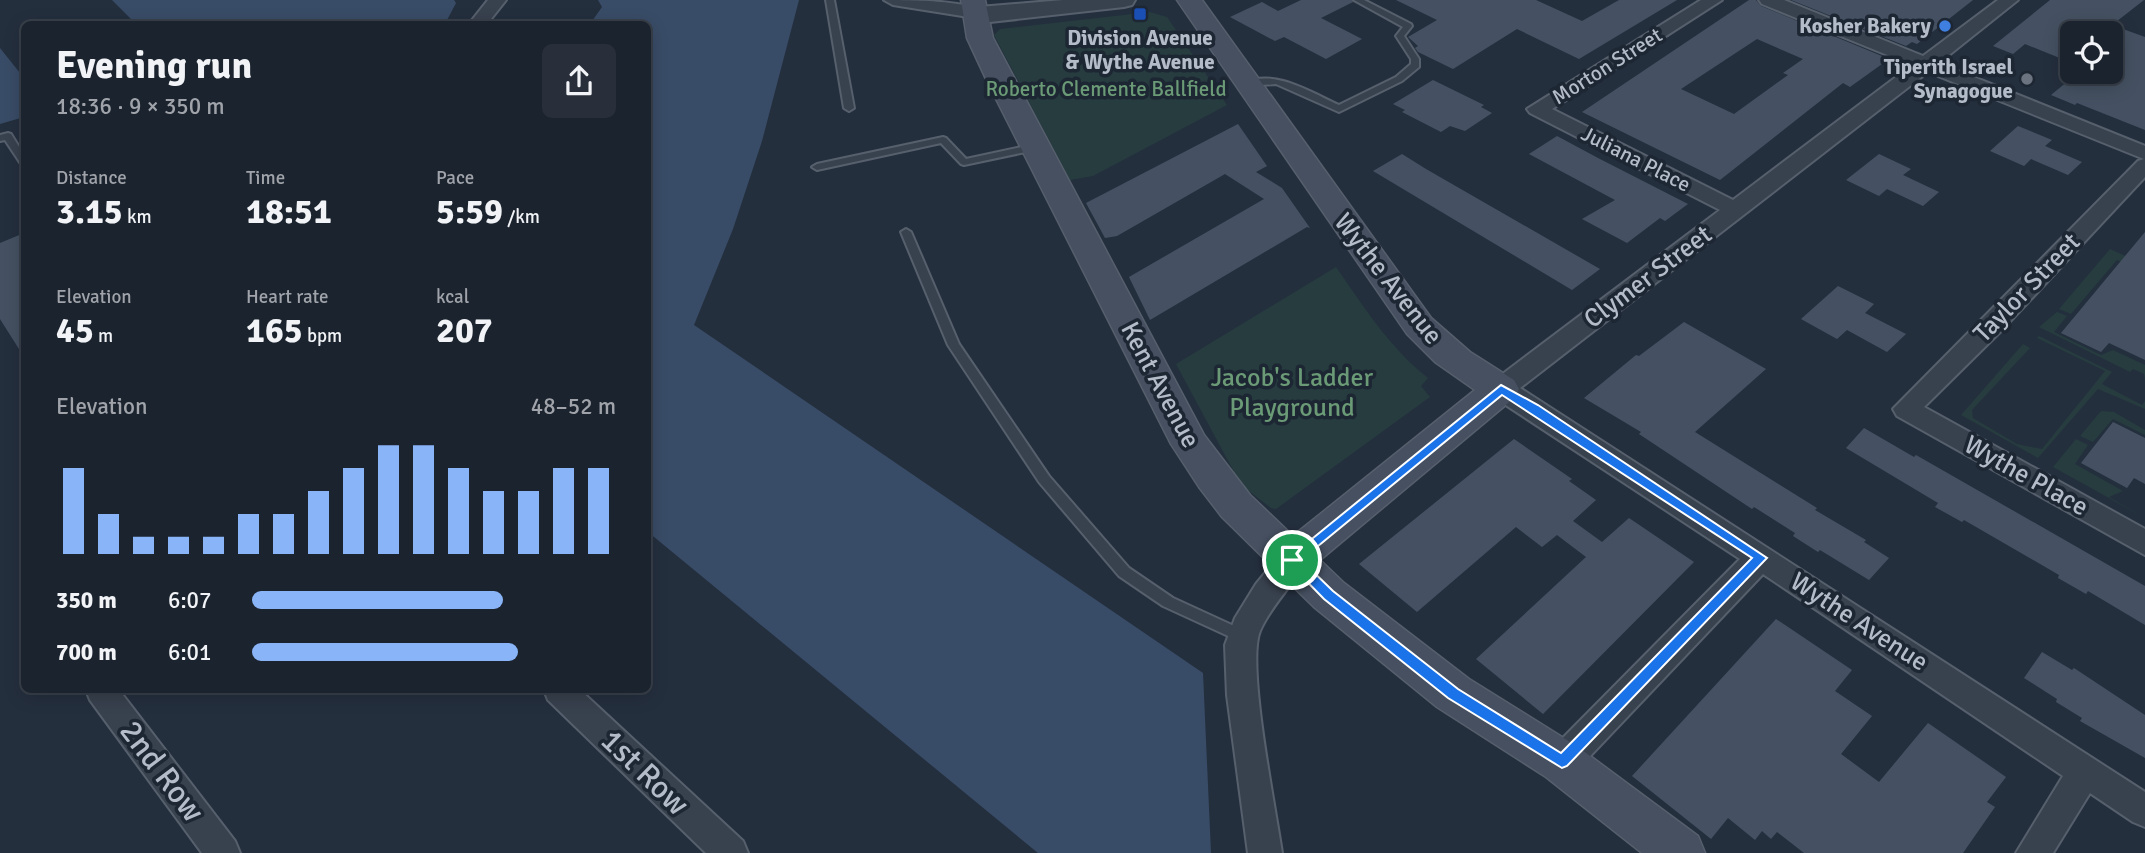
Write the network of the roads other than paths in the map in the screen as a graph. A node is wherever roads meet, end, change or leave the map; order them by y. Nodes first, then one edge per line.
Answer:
1 (497, 0) edge
2 (830, 0) edge
3 (892, 0) edge
4 (1189, 0) edge
5 (1358, 0) edge
6 (1713, 0) edge
7 (1768, 0) edge
8 (2009, 0) edge
9 (1110, 1) edge
10 (974, 7) edge
11 (480, 21) edge
12 (1926, 64) junction
13 (1248, 84) junction
14 (849, 108) dead end
15 (1537, 109) joint
16 (0, 138) edge
17 (1035, 147) junction
18 (2145, 153) edge
19 (21, 157) edge
20 (2145, 165) edge
21 (817, 167) dead end
22 (1736, 210) junction
23 (906, 232) dead end
24 (1501, 389) junction
25 (1906, 410) joint
26 (2145, 543) edge
27 (1761, 558) junction
28 (1286, 566) junction
29 (1242, 636) junction
30 (103, 693) edge
31 (562, 693) edge
32 (1453, 693) junction
33 (1562, 762) junction
34 (2085, 771) junction
35 (2145, 811) edge
36 (223, 853) edge
37 (731, 853) edge
38 (1265, 853) edge
39 (1643, 853) edge
40 (1681, 853) edge
41 (2033, 853) edge

1 - 11 street
2 - 14 lane
3 - 10 street
4 - 13 main road, Wythe Avenue
5 - 13 lane
6 - 15 street, Morton Street
7 - 12 street
8 - 12 street, Clymer Street
9 - 10 street
10 - 17 main road, Kent Avenue
12 - 18 street
12 - 22 street, Clymer Street
13 - 24 main road, Wythe Avenue
15 - 22 street, Juliana Place
16 - 19 lane
17 - 21 lane
17 - 28 main road, Kent Avenue
20 - 25 street, Taylor Street
22 - 24 street, Clymer Street
23 - 29 lane
24 - 27 street, Wythe Avenue
24 - 28 main road, Clymer Street
25 - 26 street, Wythe Place
27 - 33 street
27 - 34 street, Wythe Avenue
28 - 29 street
28 - 32 main road, Kent Avenue
29 - 38 street
30 - 36 street, 2nd Row
31 - 37 street, 1st Row
32 - 33 main road, Kent Avenue
32 - 39 main road, Kent Avenue
33 - 40 main road, Kent Avenue
34 - 35 street, Wythe Avenue
34 - 41 street

